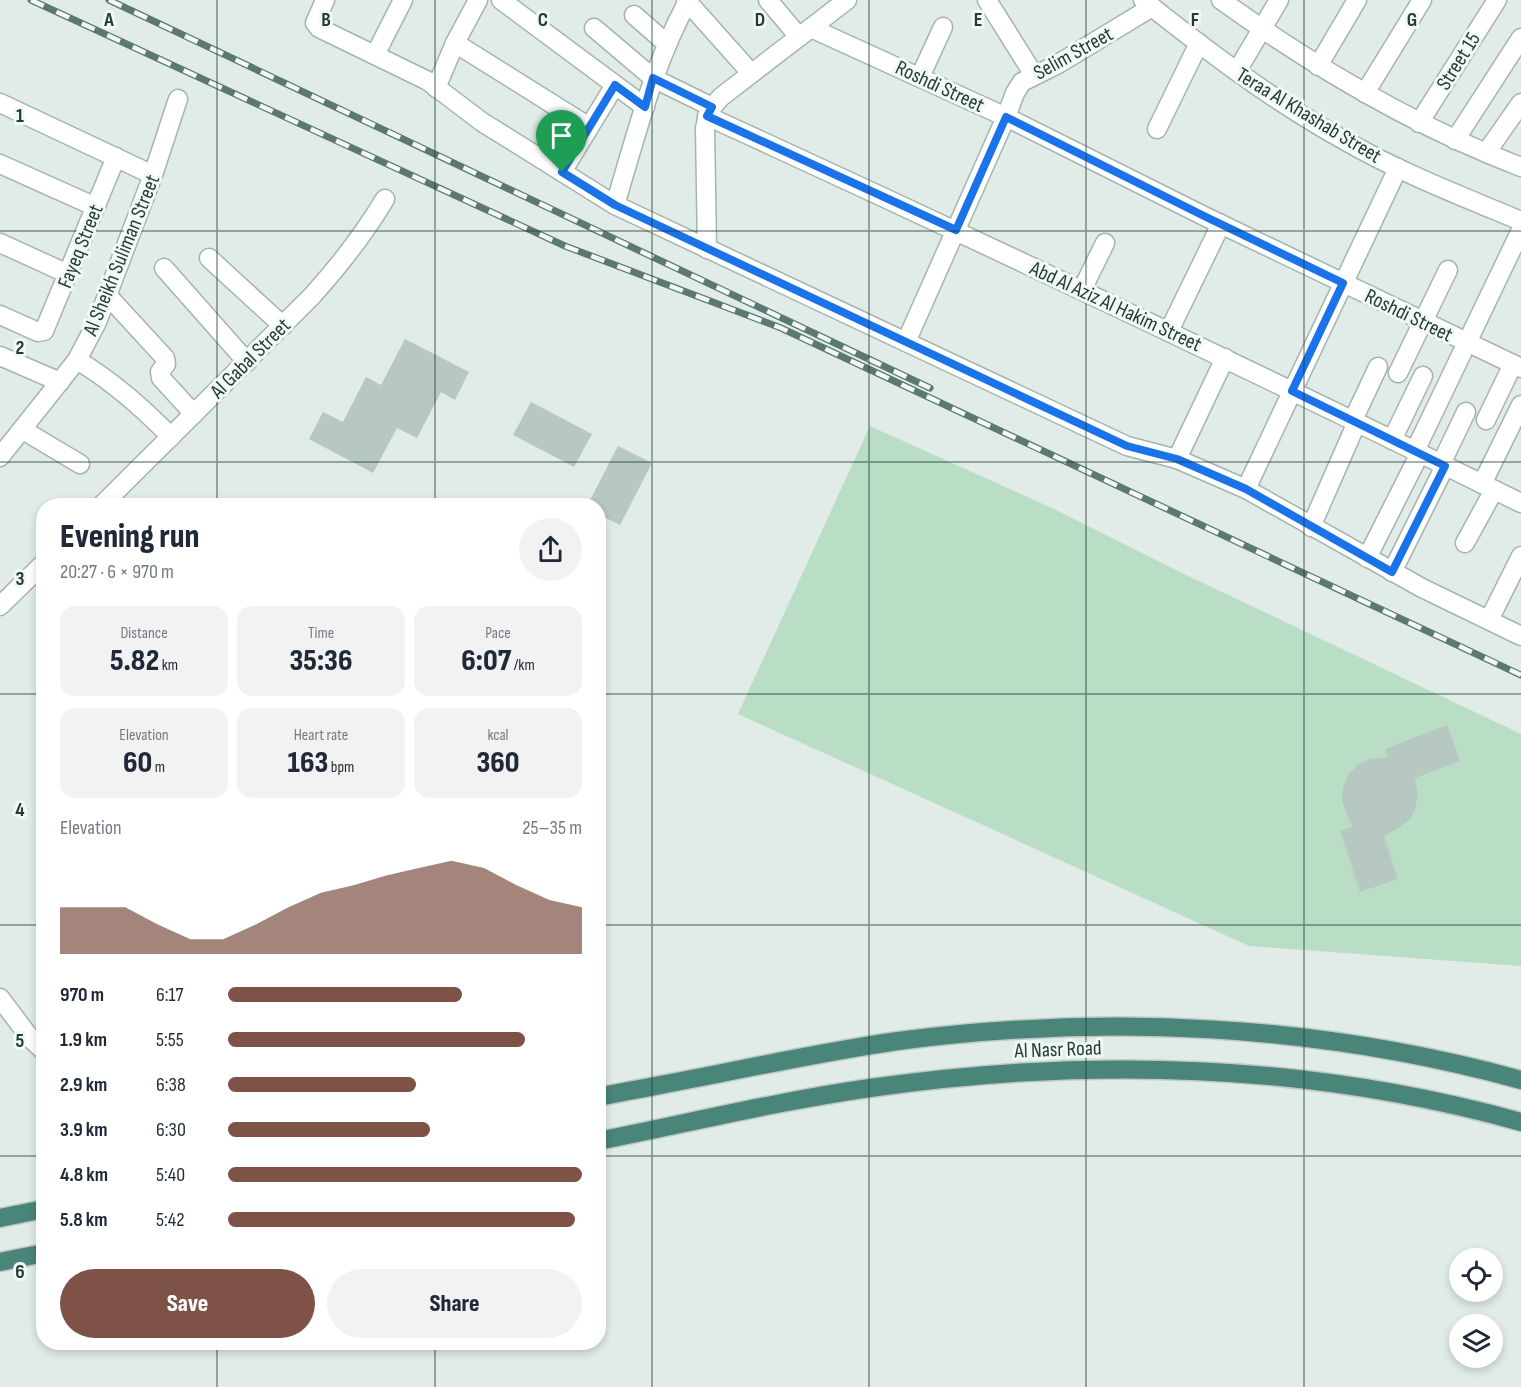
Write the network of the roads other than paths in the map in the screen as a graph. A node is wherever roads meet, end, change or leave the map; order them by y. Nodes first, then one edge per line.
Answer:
1 (325, 0) edge
2 (403, 0) edge
3 (478, 0) edge
4 (768, 0) edge
5 (847, 0) edge
6 (987, 0) edge
7 (1279, 0) edge
8 (1358, 0) edge
9 (1422, 0) edge
10 (1497, 0) edge
11 (687, 1) edge
12 (1228, 2) edge
13 (514, 4) edge
14 (1147, 4) edge
15 (634, 15) dead end
16 (943, 27) dead end
17 (594, 28) dead end
18 (1261, 29) junction
19 (805, 32) junction
20 (1521, 38) edge
21 (455, 43) junction
22 (1199, 43) junction
23 (666, 44) junction
24 (375, 55) junction
25 (1318, 66) junction
26 (1237, 71) junction
27 (751, 73) junction
28 (1034, 75) junction
29 (920, 77) junction
30 (653, 78) junction
31 (615, 85) junction
32 (436, 88) junction
33 (1365, 93) junction
34 (178, 99) dead end
35 (1521, 103) edge
36 (645, 107) junction
37 (2, 109) edge
38 (710, 112) junction
39 (1006, 117) junction
40 (1419, 123) junction
41 (589, 127) junction
42 (1157, 129) dead end
43 (1455, 140) junction
44 (1486, 153) junction
45 (116, 157) junction
46 (0, 164) edge
47 (1521, 167) edge
48 (1398, 168) junction
49 (562, 172) junction
50 (153, 175) junction
51 (385, 199) dead end
52 (615, 205) junction
53 (96, 207) junction
54 (1521, 221) edge
55 (1221, 224) junction
56 (956, 230) junction
57 (1521, 230) edge
58 (0, 243) edge
59 (1105, 243) dead end
60 (707, 249) junction
61 (208, 258) dead end
62 (164, 268) dead end
63 (1448, 270) dead end
64 (68, 274) junction
65 (1343, 283) junction
66 (1082, 290) junction
67 (108, 296) junction
68 (0, 315) edge
69 (1424, 321) junction
70 (283, 326) junction
71 (1169, 331) junction
72 (906, 342) junction
73 (1466, 342) junction
74 (0, 356) edge
75 (1225, 358) junction
76 (76, 360) junction
77 (247, 362) junction
78 (1517, 366) edge
79 (1378, 367) dead end
80 (1398, 373) dead end
81 (1424, 376) dead end
82 (60, 382) junction
83 (1292, 391) junction
84 (1521, 405) edge
85 (1466, 412) dead end
86 (194, 414) junction
87 (1485, 420) dead end
88 (1355, 421) junction
89 (22, 430) junction
90 (171, 437) junction
91 (1392, 440) junction
92 (1417, 452) junction
93 (0, 458) edge
94 (1177, 459) junction
95 (80, 464) dead end
96 (1443, 465) junction
97 (1488, 487) junction
98 (1246, 489) junction
99 (109, 498) edge
100 (1521, 503) edge
101 (1311, 527) junction
102 (1465, 543) dead end
103 (1521, 556) edge
104 (1367, 558) junction
105 (36, 571) edge
106 (1392, 572) junction
107 (0, 606) edge
108 (1489, 620) junction
109 (1521, 636) edge
110 (0, 998) edge
111 (36, 1044) edge
112 (1521, 1080) edge
113 (606, 1094) edge
114 (1521, 1122) edge
115 (606, 1139) edge
116 (36, 1211) edge
117 (0, 1218) edge
118 (36, 1255) edge
119 (0, 1262) edge

1 - 24 street
2 - 24 street
3 - 21 street
4 - 19 street
5 - 19 street
6 - 28 street
7 - 18 street
8 - 25 street
9 - 33 street
10 - 40 street, Street 15
11 - 23 street
11 - 27 street
12 - 18 street
13 - 31 street
14 - 22 street, Teraa Al Khashab Street
14 - 28 street, Selim Street
15 - 23 street
16 - 29 street
17 - 30 street, Abd Al Aziz Al Hakim Street
18 - 25 street
18 - 26 street
19 - 27 street
19 - 29 street, Roshdi Street
20 - 43 street
21 - 32 street
21 - 41 street
22 - 26 street, Teraa Al Khashab Street
22 - 42 street
23 - 30 street
24 - 32 street
25 - 33 street
26 - 48 street, Teraa Al Khashab Street
27 - 38 street
28 - 39 street, Selim Street
29 - 39 street, Roshdi Street
30 - 36 street
30 - 38 street, Abd Al Aziz Al Hakim Street
31 - 36 street
31 - 41 street
32 - 49 street
33 - 40 street
34 - 50 street, Al Sheikh Suliman Street
35 - 44 street
36 - 52 street
37 - 45 street
38 - 56 street, Abd Al Aziz Al Hakim Street
38 - 60 street
39 - 55 street, Roshdi Street
39 - 56 street, Selim Street
40 - 43 street
41 - 49 street
43 - 44 street
44 - 47 street
45 - 50 street
45 - 53 street, Fayeq Street
46 - 53 street
48 - 54 street, Teraa Al Khashab Street
48 - 65 street
49 - 52 street
50 - 67 street, Al Sheikh Suliman Street
51 - 70 street, Al Gabal Street
52 - 60 street
53 - 64 street, Fayeq Street
55 - 65 street, Roshdi Street
55 - 71 street
56 - 66 street, Abd Al Aziz Al Hakim Street
56 - 72 street, Selim Street
57 - 73 street
58 - 64 street
59 - 66 street
60 - 72 street
61 - 70 street
62 - 77 street
63 - 69 street
64 - 68 street, Fayeq Street
65 - 69 street, Roshdi Street
65 - 83 street
66 - 71 street, Abd Al Aziz Al Hakim Street
67 - 76 street, Al Sheikh Suliman Street
67 - 86 street
69 - 73 street, Roshdi Street
69 - 80 street
70 - 77 street, Al Gabal Street
71 - 75 street, Abd Al Aziz Al Hakim Street
72 - 94 street
73 - 78 street, Roshdi Street
73 - 92 street
74 - 82 street
75 - 83 street, Abd Al Aziz Al Hakim Street
75 - 94 street
76 - 82 street, Al Sheikh Suliman Street
76 - 90 street
77 - 86 street, Al Gabal Street
78 - 87 street
79 - 88 street
81 - 91 street
82 - 89 street, Al Sheikh Suliman Street
83 - 88 street, Abd Al Aziz Al Hakim Street
83 - 98 street
84 - 97 street
85 - 96 street
86 - 90 street, Al Gabal Street
88 - 91 street, Abd Al Aziz Al Hakim Street
88 - 101 street
89 - 93 street, Al Sheikh Suliman Street
89 - 95 street
90 - 99 street, Al Gabal Street
91 - 92 street, Abd Al Aziz Al Hakim Street
92 - 96 street, Abd Al Aziz Al Hakim Street
92 - 104 street
94 - 98 street
96 - 97 street, Abd Al Aziz Al Hakim Street
96 - 106 street
97 - 100 street, Abd Al Aziz Al Hakim Street
97 - 102 street
98 - 101 street
101 - 104 street
103 - 108 street
104 - 106 street
105 - 107 street
106 - 108 street
108 - 109 street
110 - 111 street
112 - 113 highway, Al Nasr Road
114 - 115 highway, Al Nasr Road
116 - 117 highway
118 - 119 highway

